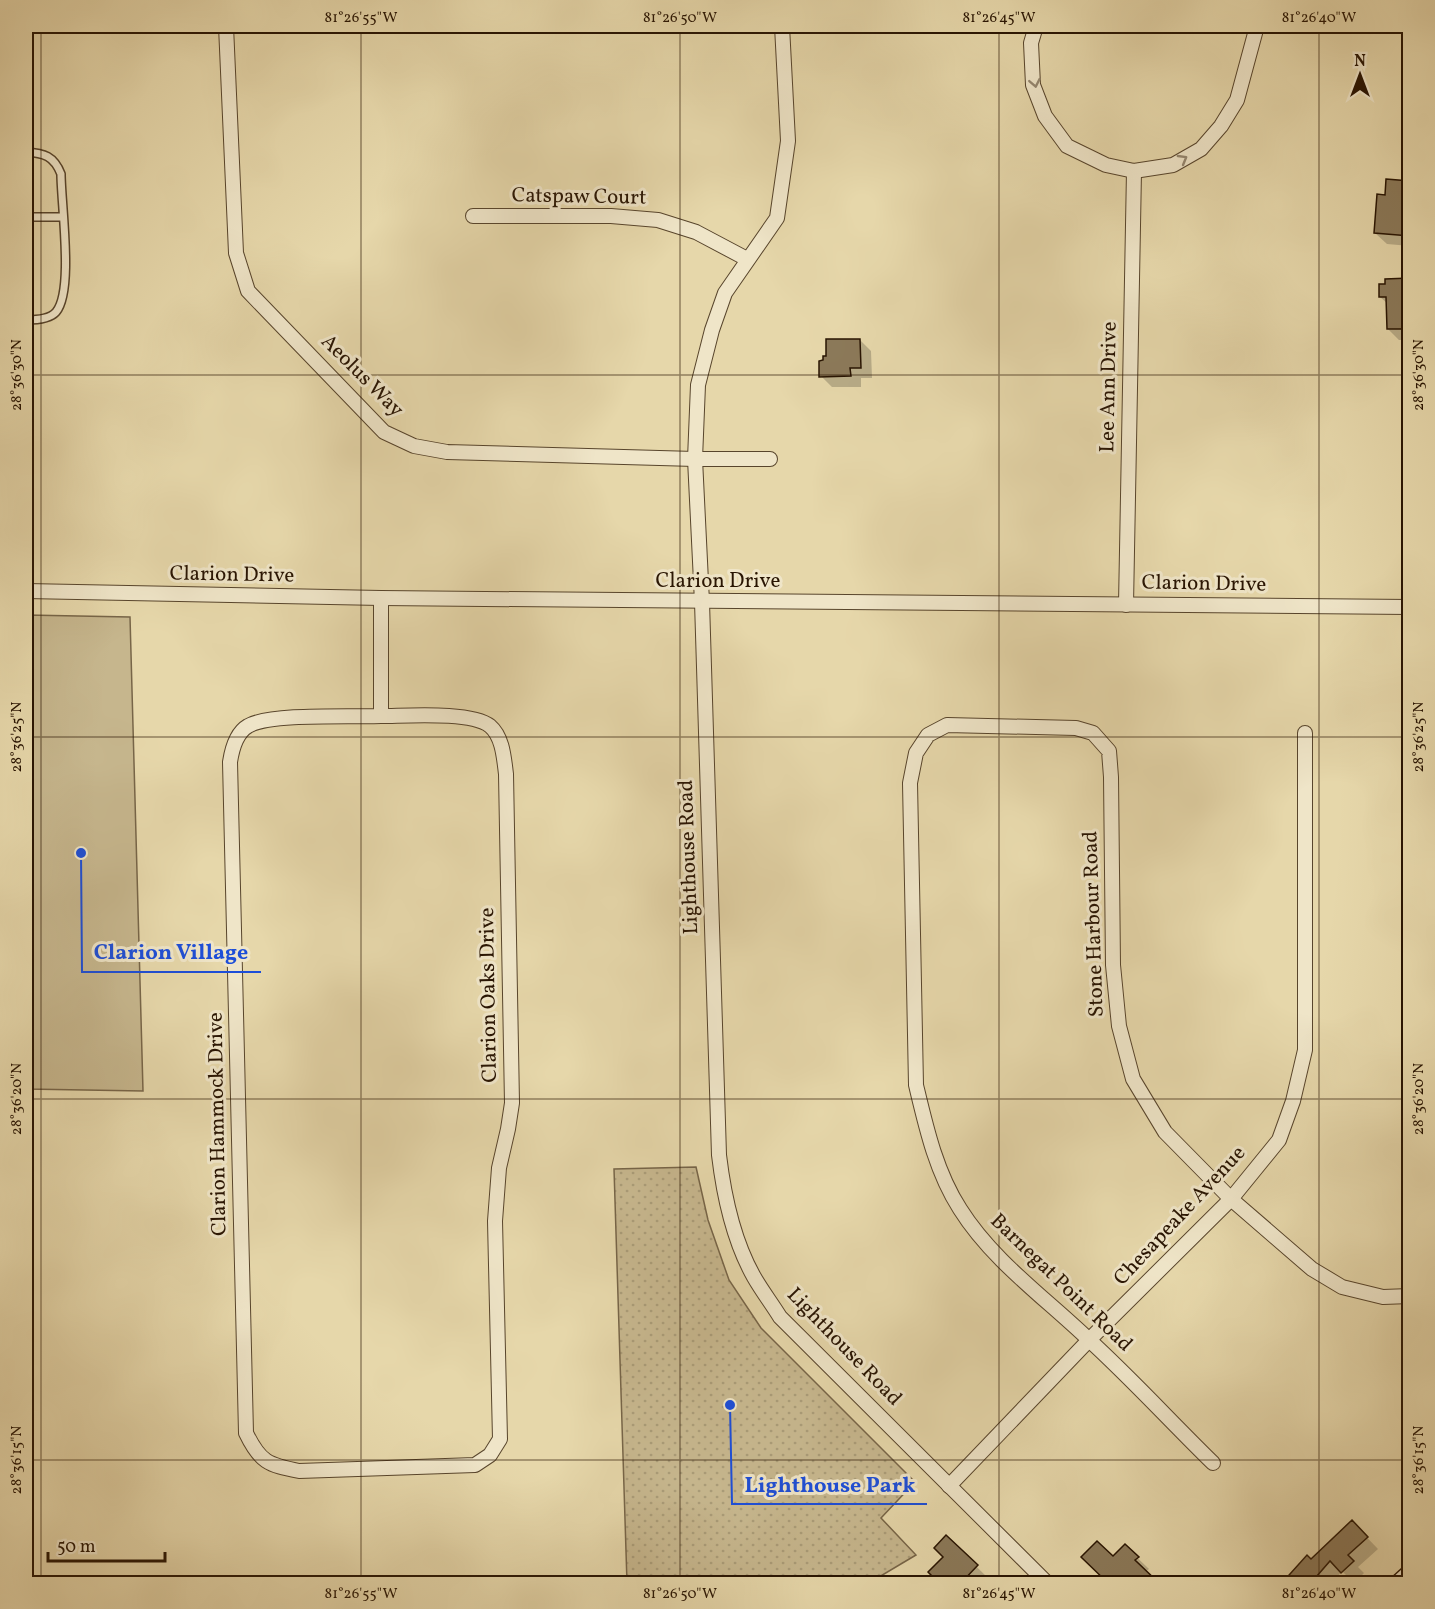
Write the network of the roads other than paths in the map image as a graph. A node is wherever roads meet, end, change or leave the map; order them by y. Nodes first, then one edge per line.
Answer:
1 (226, 26) edge
2 (782, 26) edge
3 (1036, 26) edge
4 (1257, 26) edge
5 (26, 152) edge
6 (1134, 171) junction
7 (473, 216) dead end
8 (26, 217) edge
9 (62, 218) junction
10 (747, 259) junction
11 (26, 320) edge
12 (695, 459) junction
13 (770, 459) dead end
14 (26, 591) edge
15 (381, 598) junction
16 (702, 602) junction
17 (1126, 605) junction
18 (1410, 607) edge
19 (381, 716) junction
20 (1305, 733) dead end
21 (910, 783) joint
22 (1232, 1198) junction
23 (1410, 1296) edge
24 (1089, 1340) junction
25 (1213, 1463) dead end
26 (457, 1467) joint
27 (949, 1486) junction
28 (1410, 1574) edge
29 (1039, 1581) edge
30 (1399, 1584) edge

1 - 12 street, Aeolus Way
2 - 10 street, Lighthouse Road
3 -> 6 street
6 -> 4 street
5 - 9 lane
6 - 17 street, Lee Ann Drive
7 - 10 street, Catspaw Court
8 - 9 lane
9 - 11 lane
10 - 12 street, Lighthouse Road
12 - 13 street, Aeolus Way
12 - 16 street, Lighthouse Road
14 - 15 street, Clarion Drive
15 - 16 street, Clarion Drive
15 - 19 street
16 - 17 street, Clarion Drive
16 - 27 street, Lighthouse Road
17 - 18 street, Clarion Drive
19 - 26 street, Clarion Oaks Drive
19 - 26 street, Clarion Hammock Drive
20 - 22 street, Chesapeake Avenue
21 - 22 street, Stone Harbour Road
21 - 24 street, Barnegat Point Road
22 - 23 street, Stone Harbour Road
22 - 24 street, Chesapeake Avenue
24 - 25 street, Barnegat Point Road
24 - 27 street, Chesapeake Avenue
27 - 29 street, Lighthouse Road
28 - 30 street

